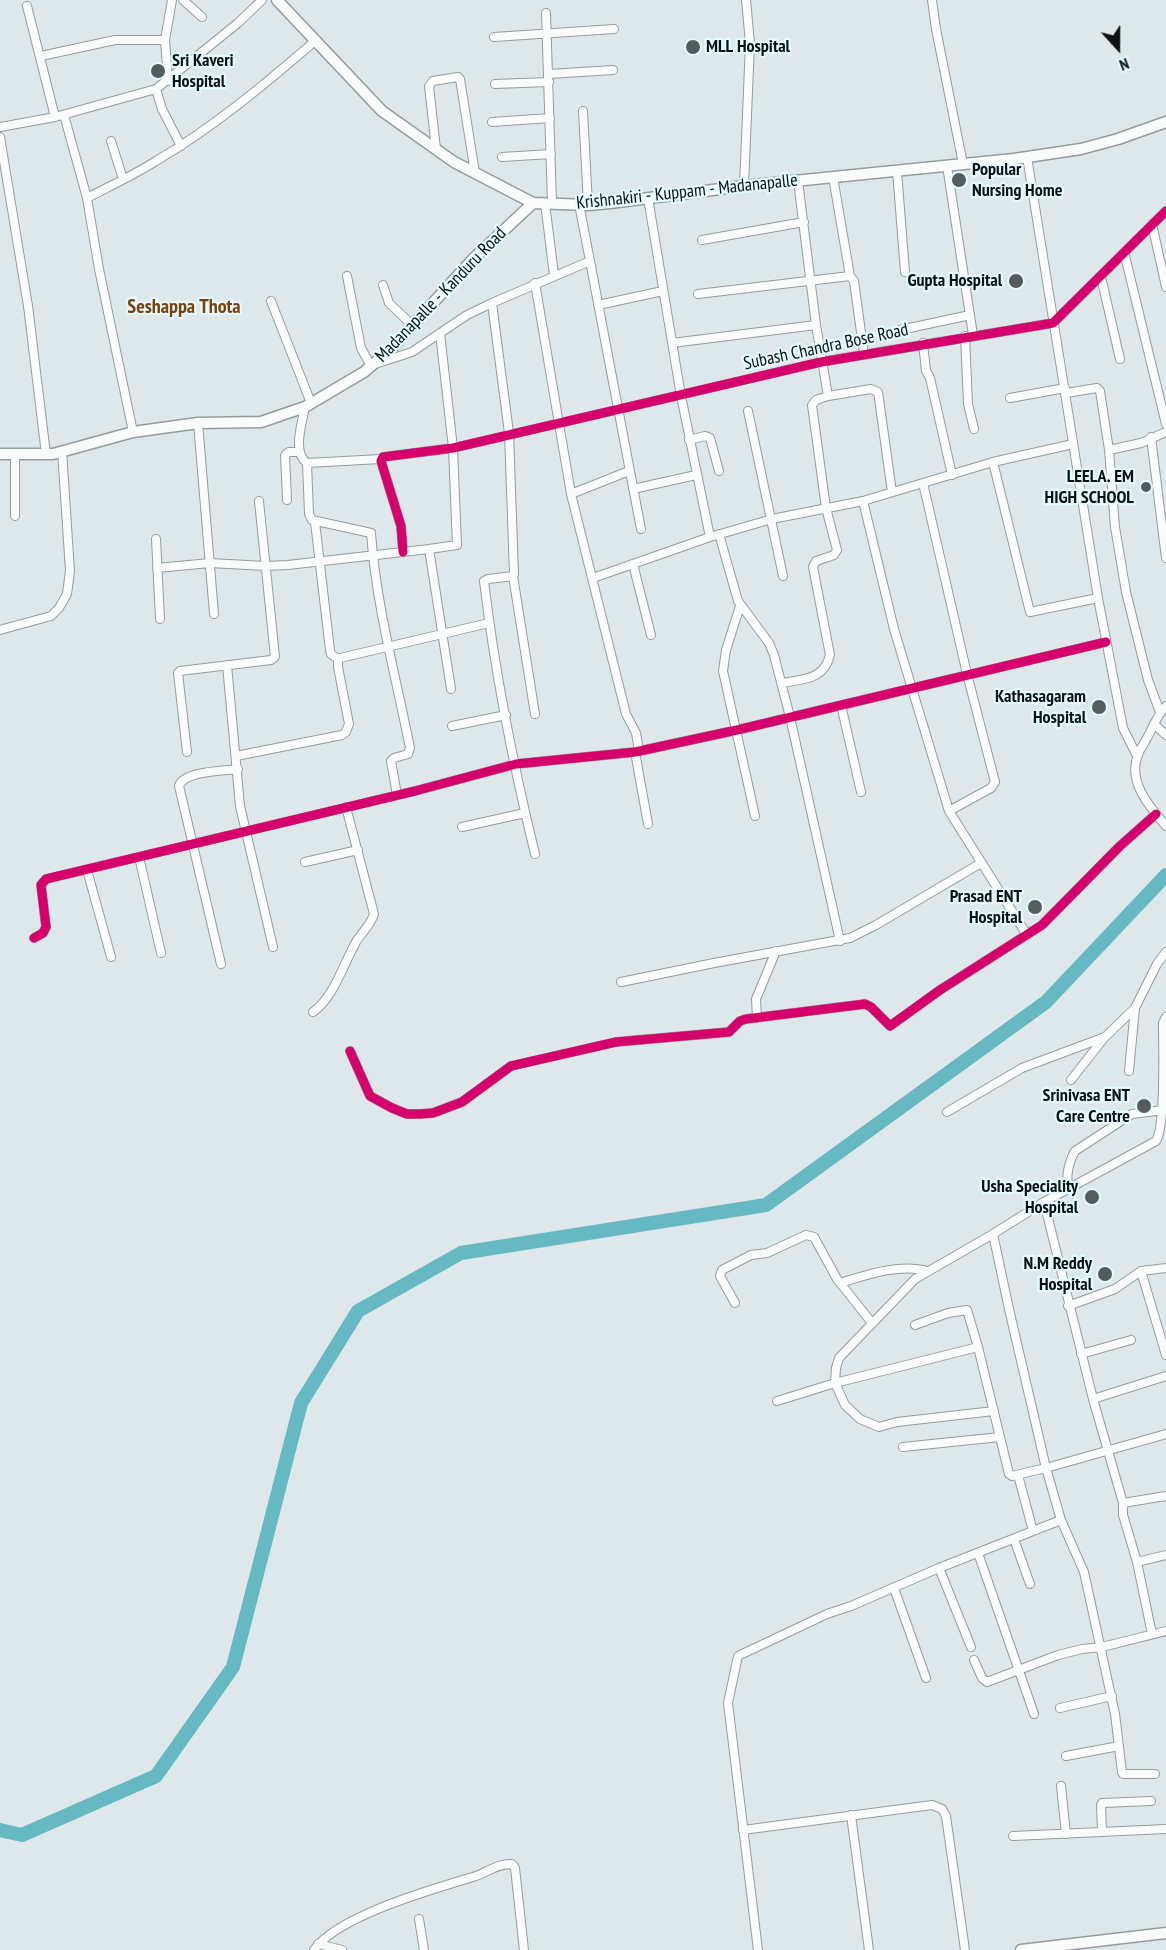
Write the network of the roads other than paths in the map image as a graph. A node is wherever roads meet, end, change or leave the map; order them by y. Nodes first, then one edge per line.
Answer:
1 (172, 0) edge
2 (183, 0) edge
3 (262, 0) edge
4 (277, 0) edge
5 (746, 0) edge
6 (932, 0) edge
7 (27, 6) dead end
8 (546, 13) dead end
9 (202, 17) dead end
10 (614, 29) dead end
11 (547, 33) junction
12 (494, 37) dead end
13 (165, 40) junction
14 (315, 41) junction
15 (40, 56) junction
16 (613, 70) dead end
17 (549, 78) junction
18 (168, 81) junction
19 (495, 84) dead end
20 (156, 90) junction
21 (583, 111) dead end
22 (59, 116) junction
23 (550, 118) junction
24 (492, 122) dead end
25 (1166, 122) edge
26 (0, 128) edge
27 (0, 137) edge
28 (111, 141) dead end
29 (181, 146) junction
30 (436, 149) junction
31 (551, 154) junction
32 (502, 157) dead end
33 (1027, 157) junction
34 (963, 164) junction
35 (947, 166) junction
36 (897, 171) junction
37 (475, 173) junction
38 (833, 177) junction
39 (123, 179) junction
40 (798, 181) junction
41 (744, 186) junction
42 (87, 198) junction
43 (648, 198) junction
44 (533, 203) junction
45 (548, 203) junction
46 (583, 205) junction
47 (1166, 211) edge
48 (804, 222) junction
49 (1152, 224) junction
50 (702, 240) dead end
51 (1124, 252) junction
52 (590, 261) junction
53 (905, 272) dead end
54 (554, 275) junction
55 (348, 276) dead end
56 (850, 276) junction
57 (1101, 278) junction
58 (810, 280) junction
59 (535, 283) junction
60 (383, 285) dead end
61 (1166, 287) edge
62 (663, 291) junction
63 (698, 294) dead end
64 (271, 301) dead end
65 (492, 303) junction
66 (598, 306) junction
67 (970, 315) junction
68 (1053, 323) junction
69 (816, 325) junction
70 (413, 326) junction
71 (900, 330) dead end
72 (440, 333) junction
73 (969, 336) junction
74 (672, 343) junction
75 (923, 344) junction
76 (864, 354) junction
77 (1120, 359) dead end
78 (821, 362) junction
79 (372, 365) junction
80 (1066, 391) junction
81 (681, 396) junction
82 (828, 396) junction
83 (1010, 398) dead end
84 (308, 405) junction
85 (617, 409) junction
86 (748, 411) dead end
87 (557, 422) junction
88 (198, 423) junction
89 (1166, 424) edge
90 (974, 429) dead end
91 (133, 432) junction
92 (1166, 432) edge
93 (509, 433) junction
94 (1151, 437) junction
95 (689, 440) junction
96 (1073, 444) junction
97 (453, 448) junction
98 (1109, 450) junction
99 (62, 452) junction
100 (299, 452) junction
101 (0, 454) edge
102 (46, 454) junction
103 (15, 455) junction
104 (381, 459) junction
105 (993, 462) junction
106 (307, 463) junction
107 (629, 471) junction
108 (719, 471) dead end
109 (696, 475) junction
110 (952, 475) junction
111 (923, 483) junction
112 (633, 489) junction
113 (892, 492) junction
114 (571, 494) junction
115 (287, 500) dead end
116 (259, 501) dead end
117 (863, 501) junction
118 (826, 508) junction
119 (15, 516) dead end
120 (772, 519) junction
121 (315, 522) junction
122 (641, 529) dead end
123 (714, 535) junction
124 (156, 539) dead end
125 (429, 549) junction
126 (403, 552) junction
127 (372, 555) junction
128 (1166, 558) edge
129 (321, 562) junction
130 (210, 563) junction
131 (633, 564) junction
132 (266, 566) junction
133 (157, 568) junction
134 (513, 576) junction
135 (783, 576) dead end
136 (593, 578) junction
137 (1098, 598) junction
138 (740, 606) junction
139 (214, 614) dead end
140 (160, 619) dead end
141 (489, 623) junction
142 (0, 630) edge
143 (441, 633) junction
144 (651, 635) dead end
145 (1106, 642) junction
146 (389, 646) junction
147 (338, 659) junction
148 (227, 665) junction
149 (967, 674) junction
150 (782, 683) junction
151 (912, 687) junction
152 (452, 689) dead end
153 (841, 705) junction
154 (1163, 709) edge
155 (535, 714) dead end
156 (506, 715) junction
157 (790, 717) junction
158 (1154, 724) junction
159 (452, 726) dead end
160 (738, 730) junction
161 (1166, 735) edge
162 (637, 751) junction
163 (187, 752) dead end
164 (236, 756) junction
165 (1137, 756) junction
166 (516, 764) junction
167 (238, 769) junction
168 (861, 792) dead end
169 (397, 795) junction
170 (346, 807) junction
171 (949, 811) junction
172 (525, 813) junction
173 (1156, 814) junction
174 (755, 816) dead end
175 (648, 824) dead end
176 (1166, 826) edge
177 (462, 827) dead end
178 (245, 831) junction
179 (192, 844) junction
180 (358, 850) junction
181 (535, 854) dead end
182 (140, 857) junction
183 (305, 862) dead end
184 (981, 863) junction
185 (87, 870) junction
186 (1027, 935) junction
187 (34, 938) dead end
188 (840, 941) junction
189 (273, 947) dead end
190 (776, 951) junction
191 (1166, 952) edge
192 (161, 953) dead end
193 (111, 957) dead end
194 (221, 964) dead end
195 (1157, 964) junction
196 (1166, 969) edge
197 (621, 982) dead end
198 (1135, 1008) junction
199 (313, 1012) dead end
200 (1166, 1017) edge
201 (757, 1018) junction
202 (1105, 1037) junction
203 (350, 1051) dead end
204 (1129, 1071) dead end
205 (1165, 1078) edge
206 (1071, 1080) dead end
207 (1163, 1110) junction
208 (948, 1112) dead end
209 (1069, 1188) junction
210 (1044, 1202) junction
211 (993, 1234) junction
212 (1166, 1268) edge
213 (927, 1271) junction
214 (1141, 1271) junction
215 (840, 1283) junction
216 (735, 1302) dead end
217 (1068, 1306) junction
218 (872, 1323) junction
219 (915, 1325) dead end
220 (1131, 1340) dead end
221 (978, 1347) junction
222 (1081, 1354) junction
223 (1166, 1356) edge
224 (1166, 1376) edge
225 (836, 1383) junction
226 (1093, 1399) junction
227 (777, 1401) dead end
228 (994, 1411) junction
229 (1166, 1434) edge
230 (1000, 1437) junction
231 (903, 1447) dead end
232 (1108, 1450) junction
233 (1046, 1468) junction
234 (1018, 1475) junction
235 (1166, 1496) edge
236 (1123, 1503) junction
237 (1062, 1520) junction
238 (1032, 1532) junction
239 (1014, 1539) junction
240 (978, 1553) junction
241 (1166, 1555) edge
242 (1137, 1562) junction
243 (939, 1568) junction
244 (1030, 1584) dead end
245 (894, 1588) junction
246 (1166, 1631) edge
247 (1152, 1634) junction
248 (971, 1647) dead end
249 (1102, 1647) junction
250 (974, 1660) dead end
251 (1019, 1670) junction
252 (926, 1678) dead end
253 (1112, 1696) junction
254 (1060, 1708) dead end
255 (1034, 1714) dead end
256 (1119, 1746) junction
257 (1066, 1756) dead end
258 (1155, 1774) dead end
259 (1061, 1786) dead end
260 (1151, 1801) dead end
261 (851, 1815) junction
262 (1166, 1829) edge
263 (743, 1830) junction
264 (1102, 1832) junction
265 (1066, 1834) junction
266 (1013, 1836) dead end
267 (419, 1919) dead end
268 (1166, 1933) edge
269 (316, 1947) edge
270 (342, 1950) edge
271 (424, 1950) edge
272 (524, 1950) edge
273 (758, 1950) edge
274 (869, 1950) edge
275 (965, 1950) edge
276 (1021, 1950) edge

1 - 13 street
2 - 9 street
3 - 18 street
4 - 14 main road, Krishnakiri - Kuppam - Madanapalle
5 - 41 street
6 - 34 street
7 - 15 street
8 - 11 street
10 - 11 street
11 - 12 street
11 - 17 street
13 - 15 street
13 - 18 street
14 - 29 street
14 - 30 main road, Krishnakiri - Kuppam - Madanapalle
15 - 22 street
16 - 17 street
17 - 19 street
17 - 23 street
18 - 20 street
20 - 22 street
20 - 29 street
21 - 46 street
22 - 26 street
22 - 42 street
23 - 24 street
23 - 31 street
25 - 33 main road, Krishnakiri - Kuppam - Madanapalle
27 - 102 street
28 - 39 street
29 - 39 street
30 - 37 main road, Krishnakiri - Kuppam - Madanapalle
30 - 37 street
31 - 32 street
31 - 45 street
33 - 34 main road, Krishnakiri - Kuppam - Madanapalle
33 - 68 street
34 - 35 main road, Krishnakiri - Kuppam - Madanapalle
35 - 36 main road, Krishnakiri - Kuppam - Madanapalle
35 - 67 street
36 - 38 main road, Krishnakiri - Kuppam - Madanapalle
36 - 53 street
37 - 44 main road, Krishnakiri - Kuppam - Madanapalle
38 - 40 main road, Krishnakiri - Kuppam - Madanapalle
38 - 56 street
39 - 42 street
40 - 41 main road, Krishnakiri - Kuppam - Madanapalle
40 - 48 street
41 - 43 main road, Krishnakiri - Kuppam - Madanapalle
42 - 91 street
43 - 46 main road, Krishnakiri - Kuppam - Madanapalle
43 - 62 street
44 - 45 main road, Krishnakiri - Kuppam - Madanapalle
44 - 70 main road, Madanapalle - Kanduru Road
45 - 46 main road, Krishnakiri - Kuppam - Madanapalle
45 - 54 street
46 - 52 street
47 - 49 street
48 - 50 street
48 - 58 street
49 - 51 street
49 - 61 street
51 - 57 street
51 - 89 street
52 - 54 street
52 - 66 street
54 - 59 street
55 - 79 street
56 - 58 street
56 - 76 street
57 - 68 street
57 - 77 street
58 - 63 street
58 - 69 street
59 - 65 street
59 - 87 street
60 - 70 street
62 - 66 street
62 - 74 street
64 - 84 street
65 - 72 street
65 - 93 street
66 - 85 street
67 - 71 street
67 - 73 street
68 - 73 street, Subash Chandra Bose Road
68 - 80 street
69 - 74 street
69 - 78 street
70 - 79 main road, Madanapalle - Kanduru Road
72 - 79 street
72 - 97 street
73 - 75 street, Subash Chandra Bose Road
73 - 90 street
74 - 81 street
75 - 76 street, Subash Chandra Bose Road
75 - 110 street
76 - 78 street, Subash Chandra Bose Road
78 - 81 street, Subash Chandra Bose Road
78 - 82 street
79 - 84 main road, Madanapalle - Kanduru Road
80 - 83 street
80 - 96 street
80 - 98 street
81 - 85 street, Subash Chandra Bose Road
81 - 95 street
82 - 113 street
82 - 118 street
84 - 88 main road, Madanapalle - Kanduru Road
84 - 100 street
85 - 87 street, Subash Chandra Bose Road
85 - 107 street
86 - 120 street
87 - 93 street, Subash Chandra Bose Road
87 - 114 street
88 - 91 main road, Madanapalle - Kanduru Road
88 - 130 street
91 - 99 main road, Madanapalle - Kanduru Road
92 - 94 street
93 - 97 street, Subash Chandra Bose Road
93 - 134 street
94 - 98 street
94 - 128 street
95 - 108 street
95 - 109 street
96 - 105 street
96 - 137 street
97 - 104 street, Subash Chandra Bose Road
97 - 125 street
98 - 154 street
99 - 102 main road, Madanapalle - Kanduru Road
99 - 142 street
100 - 106 street
100 - 115 street
101 - 103 main road, Madanapalle - Kanduru Road
102 - 103 main road, Madanapalle - Kanduru Road
103 - 119 street
104 - 106 street, Subash Chandra Bose Road
104 - 126 street
105 - 110 street
105 - 137 street
106 - 121 street
107 - 112 street
107 - 114 street
109 - 112 street
109 - 123 street
110 - 111 street
111 - 113 street
111 - 149 street
112 - 122 street
113 - 117 street
114 - 136 street
116 - 132 street
117 - 118 street
117 - 151 street
118 - 120 street
118 - 150 street
120 - 123 street
120 - 135 street
121 - 127 street
121 - 129 street
123 - 131 street
123 - 138 street
124 - 133 street
125 - 126 street
125 - 143 street
126 - 127 street
127 - 129 street
127 - 146 street
129 - 132 street
129 - 147 street
130 - 132 street
130 - 133 street
130 - 139 street
131 - 136 street
131 - 144 street
132 - 148 street
133 - 140 street
134 - 141 street
134 - 155 street
136 - 162 street
137 - 145 street
138 - 150 street
138 - 160 street
141 - 143 street
141 - 156 street
143 - 146 street
143 - 152 street
145 - 149 street
145 - 165 street
146 - 147 street
146 - 169 street
147 - 164 street
148 - 163 street
148 - 164 street
149 - 151 street
149 - 171 street
150 - 157 street
151 - 153 street
151 - 171 street
153 - 157 street
153 - 168 street
154 - 158 street
156 - 159 street
156 - 166 street
157 - 160 street
157 - 188 street
158 - 161 street
158 - 165 street
160 - 162 street
160 - 174 street
162 - 166 street
162 - 175 street
164 - 167 street
165 - 173 street
166 - 169 street
166 - 172 street
167 - 178 street
167 - 179 street
169 - 170 street
170 - 178 street
170 - 180 street
171 - 184 street
172 - 177 street
172 - 181 street
173 - 176 street
173 - 186 street
178 - 179 street
178 - 189 street
179 - 182 street
179 - 194 street
180 - 183 street
180 - 199 street
182 - 185 street
182 - 192 street
184 - 186 street
184 - 188 street
185 - 187 street
185 - 193 street
186 - 201 street
188 - 190 street
190 - 197 street
190 - 201 street
191 - 195 street
195 - 196 street
195 - 198 street
198 - 202 street
198 - 204 street
200 - 205 street
201 - 203 street
202 - 206 street
202 - 208 street
205 - 207 street
207 - 209 street
207 - 209 street
209 - 210 street
210 - 211 street
210 - 217 street
211 - 213 street
211 - 233 street
212 - 214 street
213 - 215 street
213 - 218 street
214 - 217 street
214 - 223 street
215 - 216 street
215 - 218 street
217 - 222 street
218 - 225 street
219 - 221 street
220 - 222 street
221 - 225 street
221 - 228 street
222 - 226 street
224 - 226 street
225 - 227 street
225 - 228 street
226 - 232 street
228 - 230 street
229 - 232 street
230 - 231 street
230 - 234 street
232 - 233 street
232 - 236 street
233 - 234 street
233 - 237 street
234 - 238 street
235 - 236 street
236 - 242 street
237 - 238 street
237 - 249 street
238 - 239 street
239 - 240 street
239 - 244 street
240 - 243 street
240 - 251 street
241 - 242 street
242 - 247 street
243 - 245 street
243 - 248 street
245 - 252 street
245 - 263 street
246 - 247 street
247 - 249 street
249 - 251 street
249 - 253 street
250 - 251 street
251 - 255 street
253 - 254 street
253 - 256 street
256 - 257 street
256 - 258 street
259 - 265 street
260 - 264 street
261 - 263 street
261 - 274 street
261 - 275 street
262 - 264 street
263 - 273 street
264 - 265 street
265 - 266 street
267 - 271 street
268 - 276 main road
269 - 270 street
269 - 272 street

